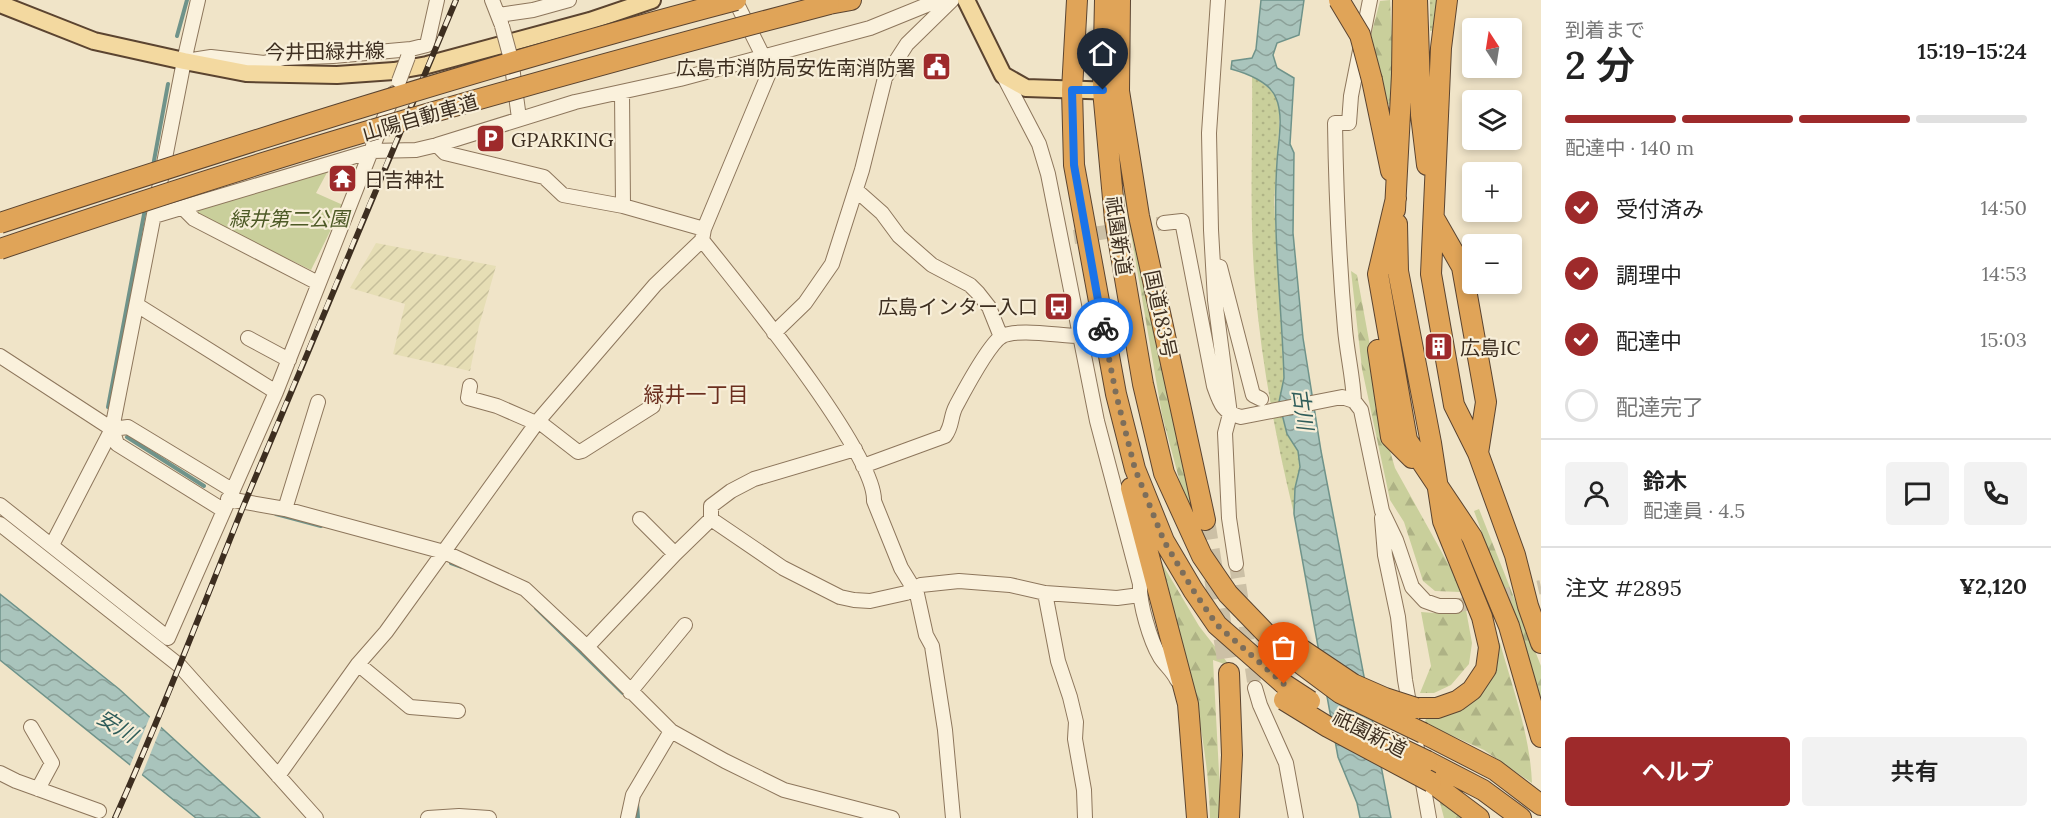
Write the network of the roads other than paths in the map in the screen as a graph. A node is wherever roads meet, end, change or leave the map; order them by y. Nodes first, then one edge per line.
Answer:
1 (198, 0) edge
2 (437, 0) edge
3 (492, 0) edge
4 (568, 0) edge
5 (652, 0) edge
6 (736, 0) edge
7 (851, 0) edge
8 (939, 0) edge
9 (952, 0) edge
10 (966, 0) edge
11 (1077, 0) edge
12 (1105, 0) edge
13 (1120, 0) edge
14 (1218, 0) edge
15 (1339, 0) edge
16 (1370, 0) edge
17 (1403, 0) edge
18 (1418, 0) edge
19 (1447, 0) edge
20 (837, 2) edge
21 (0, 4) edge
22 (20, 6) edge
23 (500, 21) junction
24 (409, 53) junction
25 (763, 56) junction
26 (184, 61) junction
27 (1003, 75) junction
28 (1072, 90) junction
29 (1111, 90) junction
30 (622, 92) junction
31 (519, 118) junction
32 (437, 145) junction
33 (372, 151) junction
34 (856, 190) junction
35 (1396, 198) junction
36 (623, 206) junction
37 (183, 208) junction
38 (154, 216) junction
39 (1434, 218) junction
40 (0, 223) edge
41 (1164, 224) tunnel mouth
42 (703, 234) junction
43 (0, 249) edge
44 (1462, 251) edge
45 (1213, 264) junction
46 (318, 283) junction
47 (1478, 294) edge
48 (137, 305) junction
49 (774, 333) junction
50 (1081, 336) junction
51 (1001, 337) junction
52 (249, 338) dead end
53 (0, 356) edge
54 (289, 360) junction
55 (470, 386) dead end
56 (276, 392) junction
57 (1116, 394) junction
58 (1260, 399) dead end
59 (1348, 399) junction
60 (318, 402) dead end
61 (653, 406) dead end
62 (1235, 415) junction
63 (537, 422) junction
64 (112, 429) junction
65 (855, 449) junction
66 (1478, 453) junction
67 (863, 466) junction
68 (1437, 485) junction
69 (228, 500) junction
70 (0, 505) edge
71 (285, 509) junction
72 (1382, 511) junction
73 (640, 519) dead end
74 (711, 519) junction
75 (1205, 520) tunnel mouth
76 (0, 524) edge
77 (52, 545) junction
78 (444, 552) junction
79 (675, 554) junction
80 (1515, 555) junction
81 (1236, 564) tunnel mouth
82 (914, 588) junction
83 (1045, 593) junction
84 (1140, 595) junction
85 (1541, 604) edge
86 (1456, 606) tunnel mouth
87 (685, 625) dead end
88 (1281, 642) junction
89 (1541, 643) edge
90 (587, 647) junction
91 (357, 664) junction
92 (1229, 673) tunnel mouth
93 (1255, 688) tunnel mouth
94 (630, 692) junction
95 (1284, 692) junction
96 (1188, 704) junction
97 (458, 711) dead end
98 (31, 727) dead end
99 (670, 731) junction
100 (1541, 737) edge
101 (0, 772) edge
102 (278, 776) junction
103 (38, 789) junction
104 (1541, 805) edge
105 (99, 811) dead end
106 (316, 818) edge
107 (428, 818) edge
108 (489, 818) edge
109 (628, 818) edge
110 (892, 818) edge
111 (953, 818) edge
112 (1085, 818) edge
113 (1197, 818) edge
114 (1229, 818) edge
115 (1296, 818) edge
116 (1429, 818) edge
117 (1479, 818) edge
118 (1521, 818) edge

1 - 26 street
2 - 24 street
3 - 23 street
4 - 23 street
5 - 26 main road, 今井田緑井線
6 - 25 street
6 - 40 highway, 山陽自動車道, bridge
7 - 20 highway, 山陽自動車道
8 - 25 street
9 - 34 street
10 - 27 main road
11 - 28 highway, 祇園新道
12 - 29 highway
13 - 29 highway, 国道183号
14 - 45 street
15 - 35 highway, bridge
16 - 59 street
17 - 35 highway
18 - 39 highway
19 - 39 highway
20 - 43 highway, 山陽自動車道, bridge
21 - 22 main road, 今井田緑井線
22 - 26 main road, 今井田緑井線
23 - 31 street, bridge
24 - 26 street
24 - 33 street, bridge
25 - 30 street
25 - 42 street
26 - 38 street
27 - 28 main road
27 - 50 street
28 - 29 main road
28 - 57 highway, 祇園新道
29 - 75 highway, 国道183号
29 - 88 highway, 祇園新道
30 - 31 street
30 - 36 street
31 - 32 street
32 - 33 street
32 - 36 street
33 - 37 street
33 - 46 street
34 - 49 street
34 - 51 street
35 - 68 highway
35 - 68 highway
36 - 42 street
37 - 38 street
37 - 46 street
38 - 48 street
39 - 44 highway
39 - 66 highway
39 - 66 highway
41 - 62 street
42 - 49 street
42 - 63 street
45 - 58 street
45 - 62 street
46 - 54 street
47 - 66 highway
48 - 56 street
48 - 64 street
49 - 65 street
50 - 51 street
50 - 84 street
51 - 67 street
52 - 54 street
53 - 64 street
54 - 56 street
55 - 63 street
56 - 69 street
57 - 95 highway, 祇園新道
57 - 96 highway
59 - 62 street
59 - 72 street
60 - 71 street
61 - 63 street
62 - 81 street
63 - 78 street
64 - 69 street
64 - 69 street
64 - 77 street
65 - 67 street
65 - 74 street
66 - 80 highway
67 - 82 street
68 - 88 highway, bridge
68 - 100 highway
69 - 71 street
69 - 77 street
70 - 77 street
71 - 78 street
72 - 86 street
72 - 116 street
73 - 79 street
74 - 79 street
74 - 82 street
76 - 102 street
78 - 90 street
78 - 91 street
79 - 90 street
80 - 85 highway
80 - 89 highway
82 - 83 street
82 - 111 street
83 - 84 street
83 - 112 street
84 - 96 street
87 - 94 street
88 - 104 highway, 祇園新道, bridge
90 - 94 street
91 - 97 street
91 - 102 street
92 - 114 highway
93 - 115 street
94 - 99 street
95 - 117 highway, bridge
95 - 118 highway, 祇園新道, bridge
96 - 113 highway
98 - 103 street
99 - 109 street
99 - 110 street
101 - 103 street
102 - 106 street
103 - 105 street
107 - 108 street

